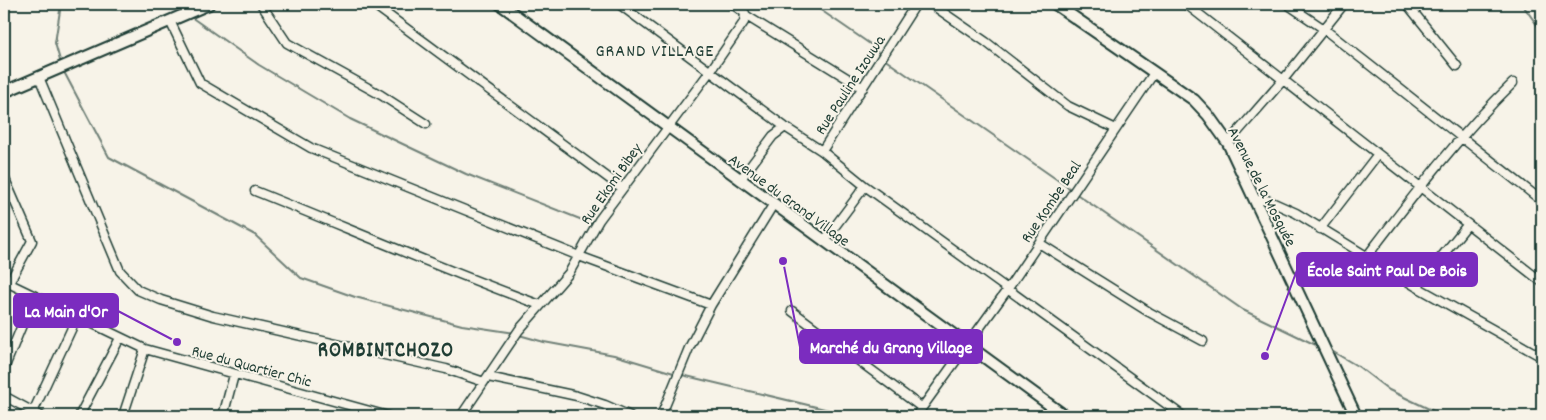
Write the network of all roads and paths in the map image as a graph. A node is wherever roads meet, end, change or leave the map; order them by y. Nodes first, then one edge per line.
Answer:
1 (209, 4) edge
2 (261, 4) edge
3 (373, 4) edge
4 (500, 4) edge
5 (619, 4) edge
6 (732, 4) edge
7 (916, 4) edge
8 (930, 4) edge
9 (1055, 4) edge
10 (1186, 4) edge
11 (1287, 4) edge
12 (1344, 4) edge
13 (1407, 4) edge
14 (746, 15) junction
15 (170, 21) junction
16 (1324, 29) junction
17 (1457, 66) dead end
18 (711, 70) junction
19 (1154, 73) junction
20 (39, 77) junction
21 (1283, 80) junction
22 (1513, 83) dead end
23 (862, 88) junction
24 (4, 92) edge
25 (426, 124) dead end
26 (785, 127) junction
27 (667, 128) junction
28 (1116, 130) junction
29 (1462, 138) junction
30 (1228, 143) junction
31 (822, 151) junction
32 (1378, 154) junction
33 (4, 177) edge
34 (740, 180) junction
35 (864, 186) junction
36 (622, 188) junction
37 (1421, 188) junction
38 (255, 191) dead end
39 (1256, 200) junction
40 (1542, 201) edge
41 (773, 204) junction
42 (1468, 224) junction
43 (1320, 229) junction
44 (824, 241) junction
45 (1038, 243) junction
46 (1368, 255) junction
47 (579, 256) junction
48 (6, 282) edge
49 (1542, 282) edge
50 (1417, 287) junction
51 (1007, 290) junction
52 (34, 296) junction
53 (540, 305) junction
54 (711, 305) junction
55 (792, 311) dead end
56 (77, 317) junction
57 (120, 338) junction
58 (1203, 341) dead end
59 (967, 344) junction
60 (145, 349) junction
61 (1542, 357) edge
62 (4, 369) edge
63 (234, 375) junction
64 (486, 380) junction
65 (4, 396) edge
66 (921, 407) junction
67 (37, 414) edge
68 (79, 416) edge
69 (123, 416) edge
70 (223, 416) edge
71 (388, 416) edge
72 (461, 416) edge
73 (630, 416) edge
74 (661, 416) edge
75 (916, 416) edge
76 (1064, 416) edge
77 (1183, 416) edge
78 (1356, 416) edge

1 - 15 street
2 - 25 street
3 - 36 street
4 - 27 street, Avenue du Grand Village
5 - 18 street
6 - 14 street
7 - 23 street, Rue Pauline Izouwa
8 - 28 street
9 - 19 street, Avenue de la Mosquée
10 - 21 street
11 - 16 street
12 - 16 street
13 - 17 street
14 - 18 street, Rue Ekomi Bibey
14 - 23 street
15 - 20 street
15 - 47 street
16 - 21 street
16 - 29 street
18 - 26 street
18 - 27 street, Rue Ekomi Bibey
19 - 28 street, Rue Kombe Beal
19 - 30 street, Avenue de la Mosquée
20 - 24 street
20 - 64 street
21 - 30 street
21 - 32 street
22 - 29 street
23 - 31 street, Rue Pauline Izouwa
26 - 31 street
26 - 34 street
27 - 34 street, Avenue du Grand Village
27 - 36 street, Rue Ekomi Bibey
28 - 45 street, Rue Kombe Beal
29 - 37 street
29 - 40 street
30 - 39 street, Avenue de la Mosquée
31 - 35 street, Rue Pauline Izouwa
32 - 37 street
32 - 43 street
33 - 48 street
34 - 41 street, Avenue du Grand Village
35 - 44 street
35 - 51 street, Rue Pauline Izouwa
36 - 47 street, Rue Ekomi Bibey
37 - 42 street
37 - 46 street
38 - 53 street
39 - 43 street
39 - 78 street, Avenue de la Mosquée
41 - 44 street, Avenue du Grand Village
41 - 54 street
42 - 49 street
42 - 50 street
43 - 46 street
44 - 59 street, Avenue du Grand Village
45 - 51 street, Rue Kombe Beal
45 - 58 street
46 - 50 street
47 - 53 street, Rue Ekomi Bibey
47 - 54 street
48 - 52 street, Rue du Quartier Chic
50 - 61 street
51 - 59 street, Rue Kombe Beal
51 - 77 street, Rue Pauline Izouwa
52 - 56 street, Rue du Quartier Chic
52 - 62 street
53 - 64 street, Rue Ekomi Bibey
54 - 74 street
55 - 66 street
56 - 57 street, Rue du Quartier Chic
56 - 67 street
57 - 60 street, Rue du Quartier Chic
57 - 68 street
59 - 66 street, Rue Kombe Beal
59 - 76 street, Avenue du Grand Village
60 - 63 street, Rue du Quartier Chic
60 - 69 street
63 - 70 street
63 - 71 street, Rue du Quartier Chic
64 - 72 street, Rue Ekomi Bibey
64 - 73 street
65 - 67 street
66 - 75 street, Rue Kombe Beal

